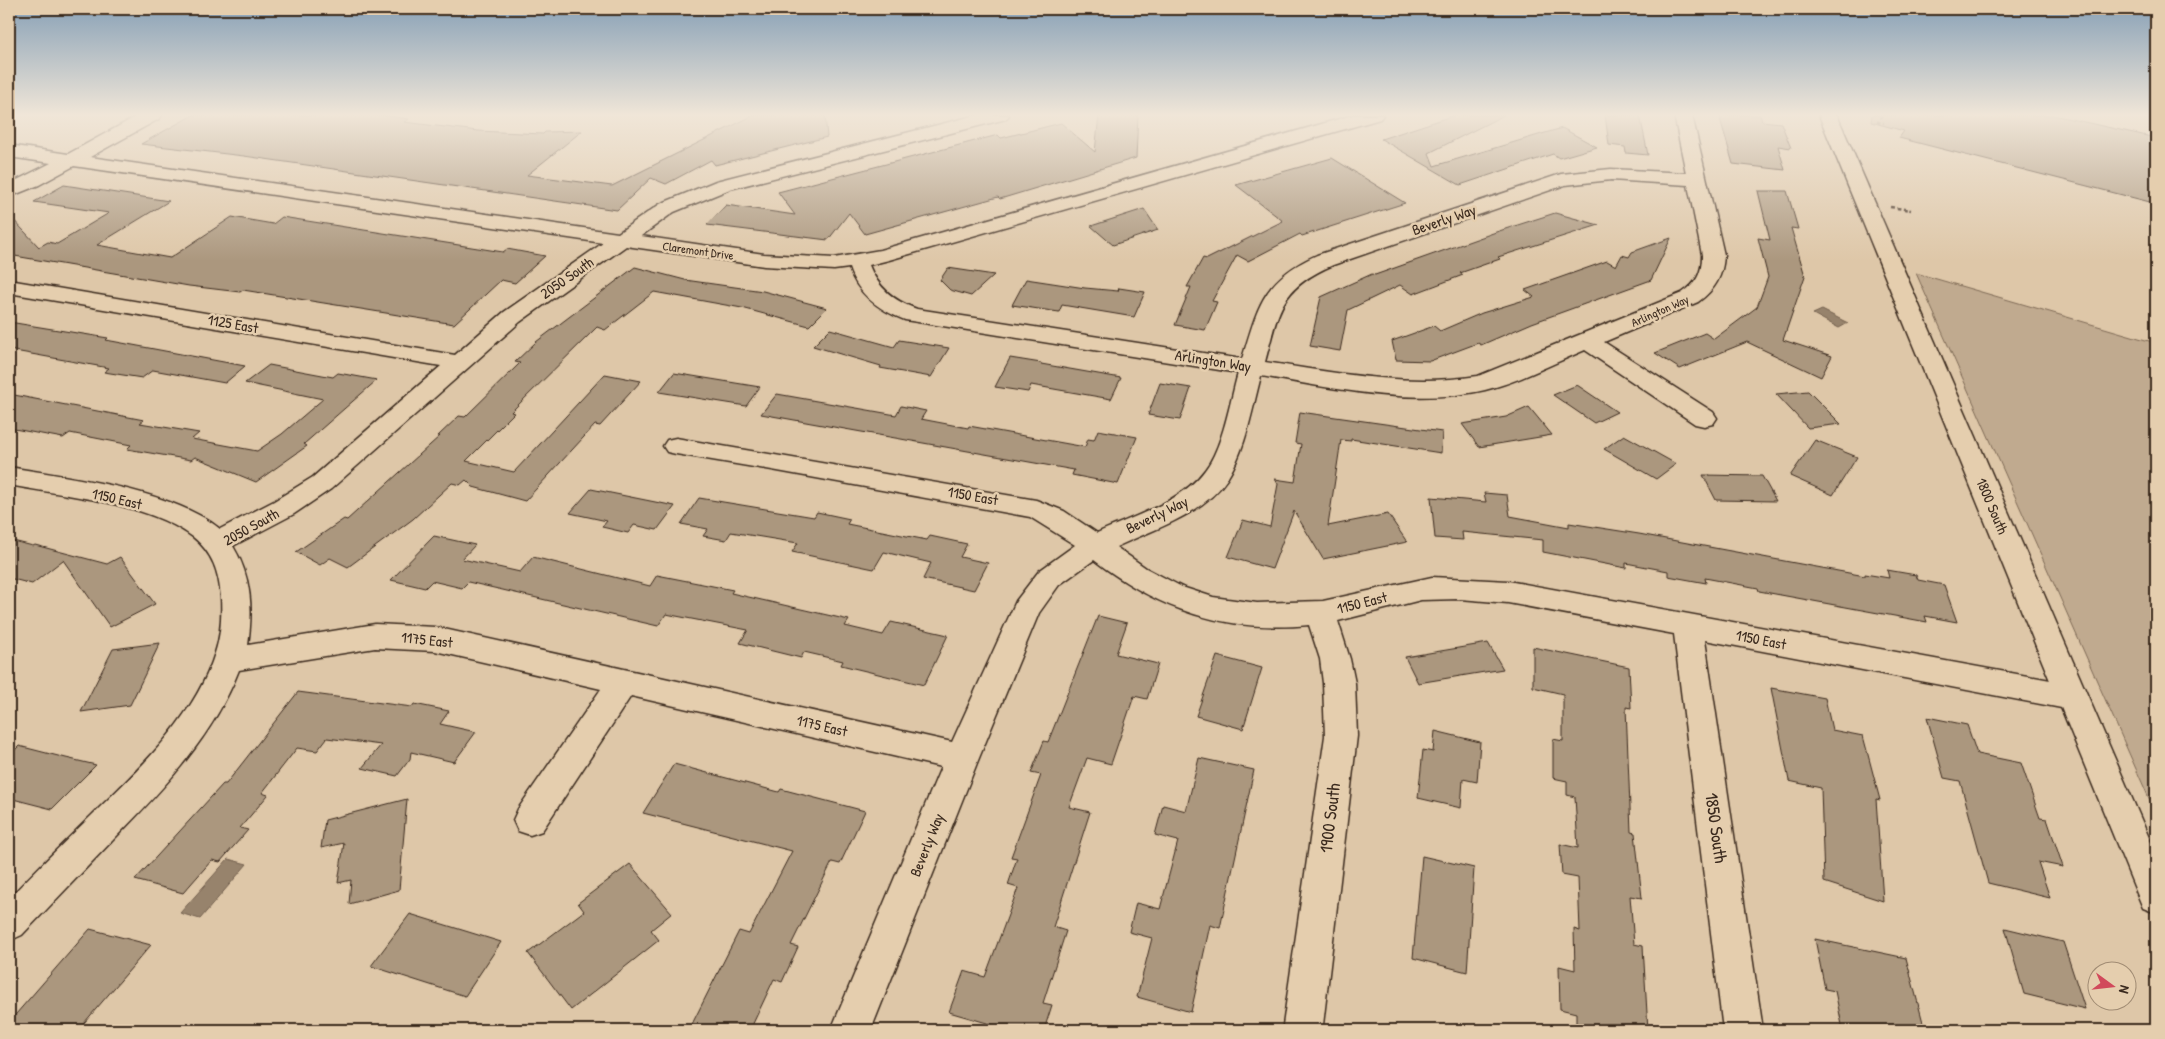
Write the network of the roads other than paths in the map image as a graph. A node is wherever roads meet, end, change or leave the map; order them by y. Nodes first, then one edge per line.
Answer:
1 (63, 163) edge
2 (94, 163) edge
3 (808, 163) edge
4 (1205, 163) edge
5 (1692, 163) edge
6 (1848, 163) edge
7 (1696, 180) junction
8 (9, 191) edge
9 (622, 240) junction
10 (857, 262) junction
11 (9, 286) edge
12 (1588, 342) junction
13 (458, 362) junction
14 (1251, 367) junction
15 (1704, 418) dead end
16 (676, 446) dead end
17 (9, 476) edge
18 (218, 542) junction
19 (1095, 545) junction
20 (1320, 613) junction
21 (1688, 626) junction
22 (228, 660) junction
23 (624, 680) junction
24 (2072, 697) junction
25 (962, 758) junction
26 (530, 820) dead end
27 (2156, 896) edge
28 (16, 906) edge
29 (1303, 1025) dead end
30 (851, 1030) edge
31 (1743, 1030) edge

1 - 8 street
2 - 9 street, Claremont Drive
3 - 9 street, 2050 South
4 - 10 street, Claremont Drive
5 - 7 street, Arlington Way
6 - 24 street, 1800 South
7 - 12 street, Arlington Way
7 - 14 street, Beverly Way
9 - 10 street, Claremont Drive
9 - 13 street, 2050 South
10 - 14 street, Arlington Way
11 - 13 street, 1125 East
12 - 14 street, Arlington Way
12 - 15 street
13 - 18 street, 2050 South
14 - 19 street, Beverly Way
16 - 19 street, 1150 East
17 - 18 street, 1150 East
18 - 22 street, 2050 South
19 - 20 street, 1150 East
19 - 25 street, Beverly Way
20 - 21 street, 1150 East
20 - 29 street, 1900 South
21 - 24 street, 1150 East
21 - 31 street, 1850 South
22 - 23 street, 1175 East
22 - 28 street, 2050 South
23 - 25 street, 1175 East
23 - 26 street
24 - 27 street, 1800 South
25 - 30 street, Beverly Way

